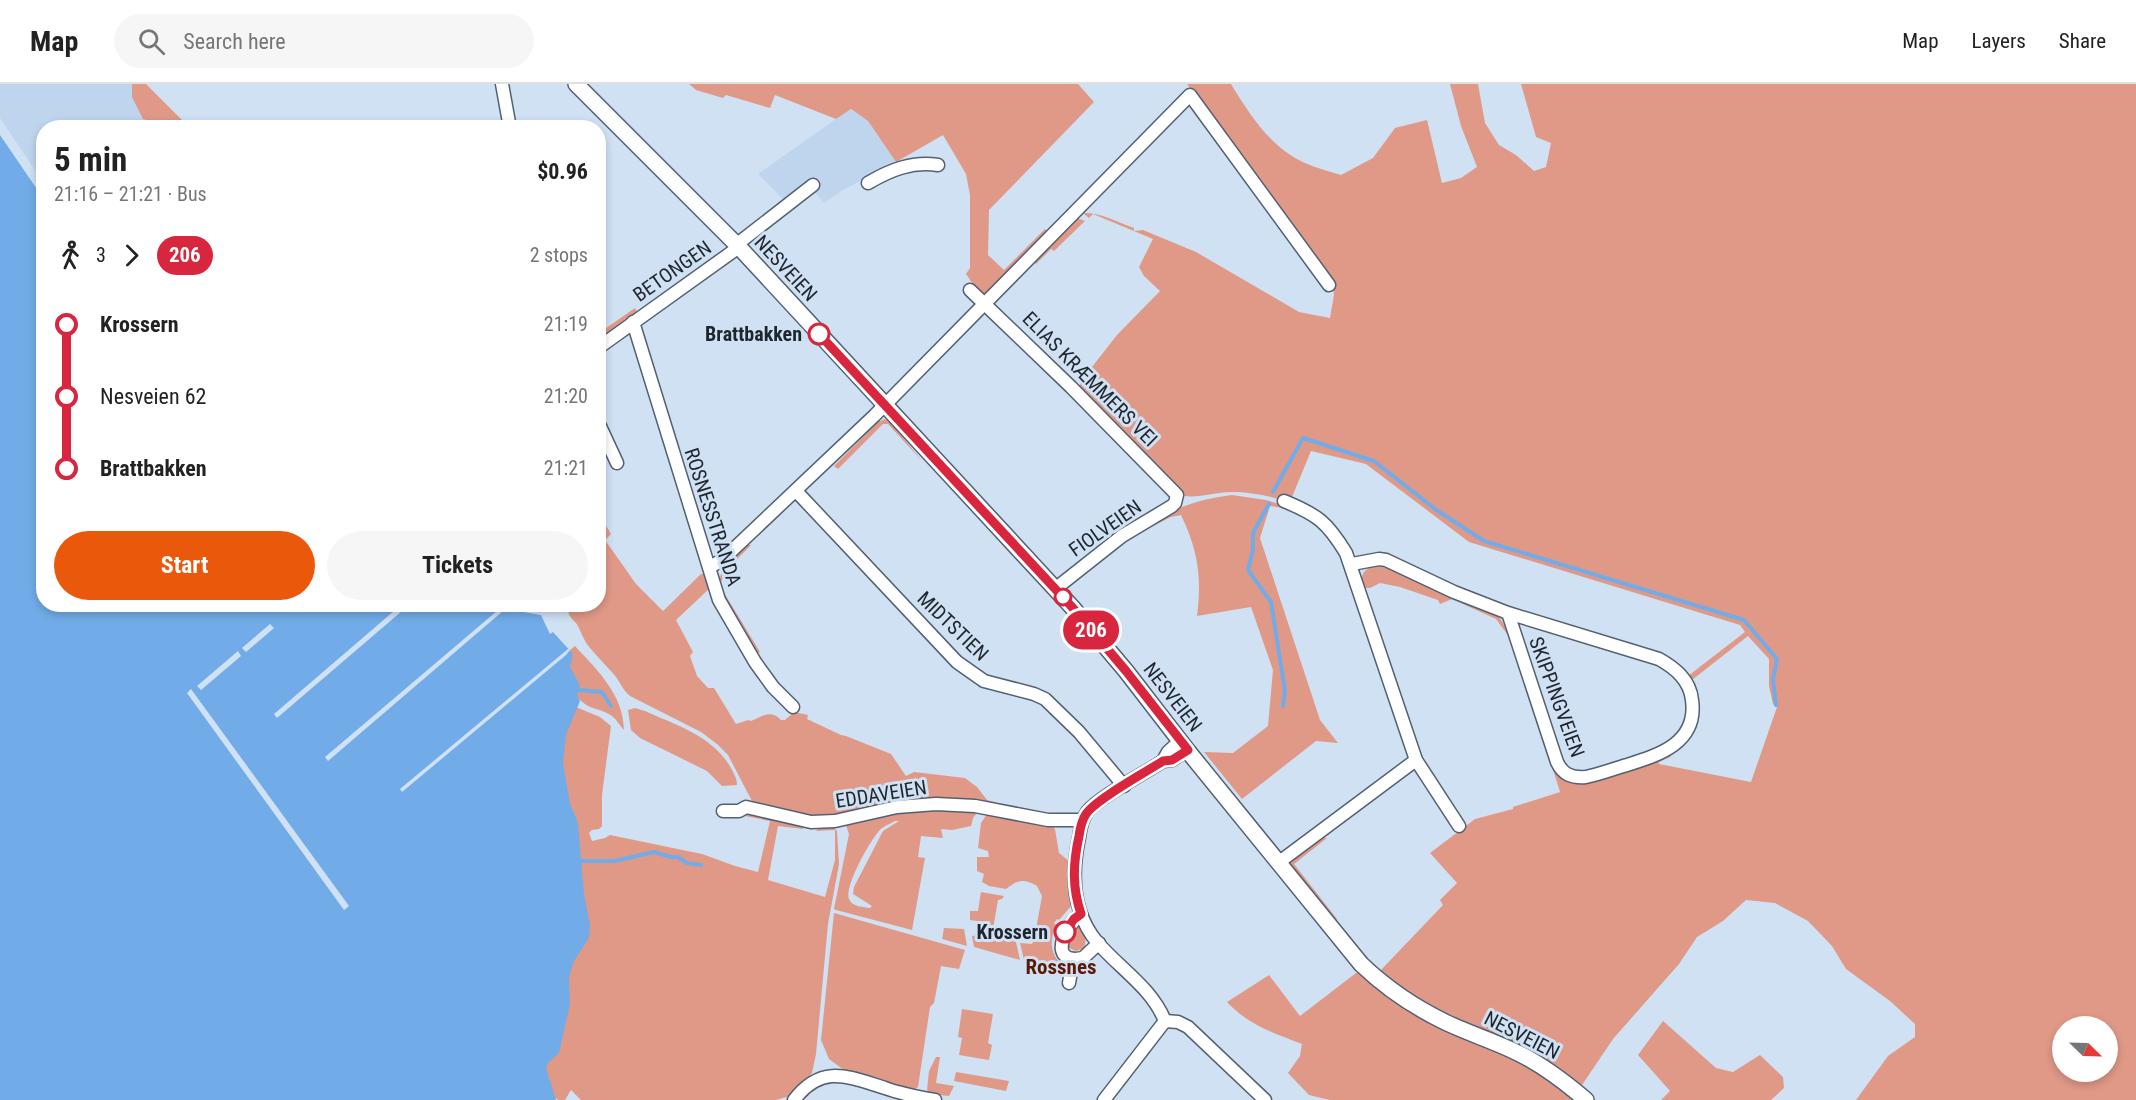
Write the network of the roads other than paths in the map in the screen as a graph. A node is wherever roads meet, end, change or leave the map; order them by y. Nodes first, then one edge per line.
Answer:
1 (502, 84) edge
2 (576, 84) edge
3 (509, 120) edge
4 (938, 165) dead end
5 (868, 183) dead end
6 (813, 185) dead end
7 (737, 246) junction
8 (1329, 285) dead end
9 (970, 290) dead end
10 (985, 304) junction
11 (633, 322) junction
12 (606, 342) edge
13 (884, 405) junction
14 (606, 439) edge
15 (617, 463) dead end
16 (796, 491) junction
17 (1177, 500) joint
18 (1284, 501) dead end
19 (1352, 564) junction
20 (710, 567) junction
21 (1055, 589) junction
22 (1508, 613) junction
23 (793, 706) dead end
24 (1184, 746) junction
25 (1416, 760) junction
26 (1124, 786) junction
27 (723, 811) dead end
28 (1083, 820) junction
29 (1459, 826) dead end
30 (1278, 863) junction
31 (1081, 914) junction
32 (1099, 943) junction
33 (1074, 959) junction
34 (1069, 983) dead end
35 (1165, 1021) junction
36 (794, 1100) edge
37 (935, 1100) edge
38 (1104, 1100) edge
39 (1265, 1100) edge
40 (1586, 1100) edge

1 - 3 street
2 - 7 main road, NESVEIEN
4 - 5 street
6 - 7 street, NESVEIEN
7 - 11 street, BETONGEN
7 - 13 main road, NESVEIEN
8 - 10 street
9 - 10 street, ELIAS KRÆMMERS VEI
10 - 13 street
10 - 17 street, ELIAS KRÆMMERS VEI
11 - 12 street, BETONGEN
11 - 20 street, ROSNESSTRANDA
13 - 16 street
13 - 21 main road, NESVEIEN
14 - 15 street
16 - 20 street
16 - 26 street, MIDTSTIEN
17 - 21 street, FIOLVEIEN
18 - 19 street
19 - 22 street, SKIPPINGVEIEN
19 - 25 street
20 - 23 street, ROSNESSTRANDA
21 - 24 main road, NESVEIEN
22 - 22 street, SKIPPINGVEIEN
24 - 26 street
24 - 30 main road, NESVEIEN
25 - 29 street
25 - 30 street
26 - 28 street
27 - 28 street, EDDAVEIEN
28 - 31 street
30 - 40 main road, NESVEIEN
31 - 32 street
31 - 33 street
32 - 33 street
32 - 35 street
33 - 34 street
35 - 38 street
35 - 39 street
36 - 37 street

